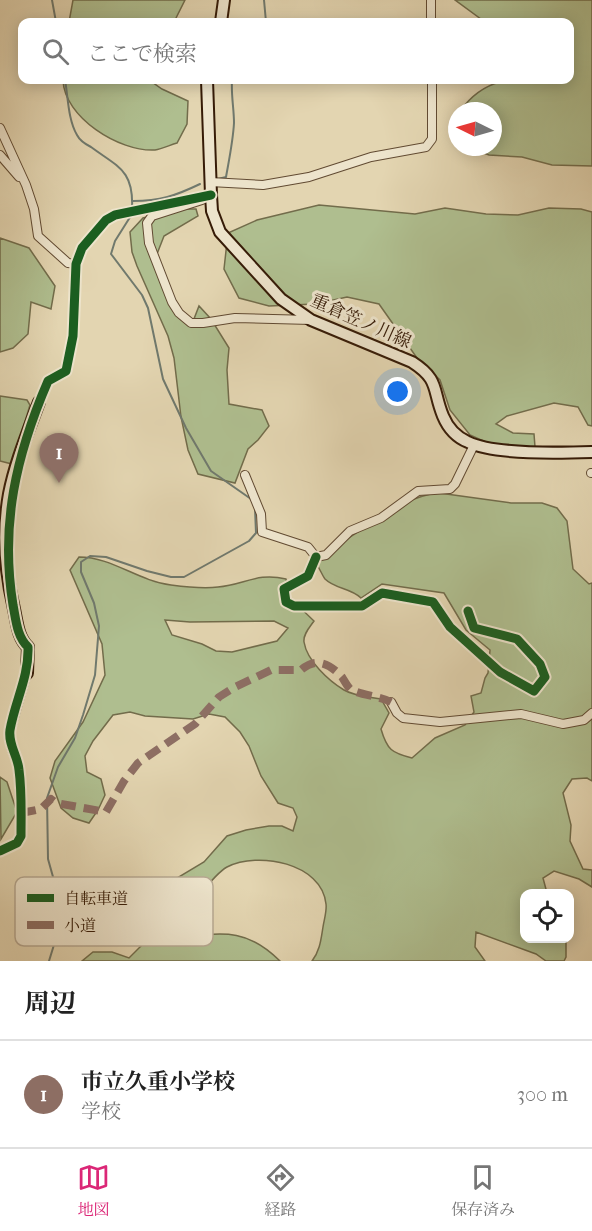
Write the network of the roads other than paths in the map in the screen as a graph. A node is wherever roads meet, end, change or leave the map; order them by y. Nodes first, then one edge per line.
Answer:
1 (224, 0) edge
2 (431, 0) edge
3 (222, 18) edge
4 (431, 18) edge
5 (207, 84) edge
6 (432, 84) edge
7 (0, 128) edge
8 (0, 155) edge
9 (210, 182) junction
10 (26, 185) junction
11 (211, 195) junction
12 (76, 264) junction
13 (311, 320) junction
14 (39, 402) joint
15 (474, 445) junction
16 (592, 452) edge
17 (245, 475) dead end
18 (316, 557) junction
19 (468, 611) dead end
20 (27, 673) joint
21 (391, 702) dead end
22 (592, 713) edge
23 (0, 851) edge

1 - 3 main road
2 - 4 street
5 - 9 main road, 重倉笠ノ川線
6 - 9 street
7 - 10 street
8 - 10 street
9 - 11 main road, 重倉笠ノ川線
10 - 12 street
11 - 12 street
11 - 13 main road, 重倉笠ノ川線
11 - 13 street
12 - 14 street
13 - 15 main road, 重倉笠ノ川線
14 - 20 main road
15 - 16 main road, 重倉笠ノ川線
15 - 18 street
17 - 18 street
18 - 19 street
20 - 23 street
21 - 22 street

